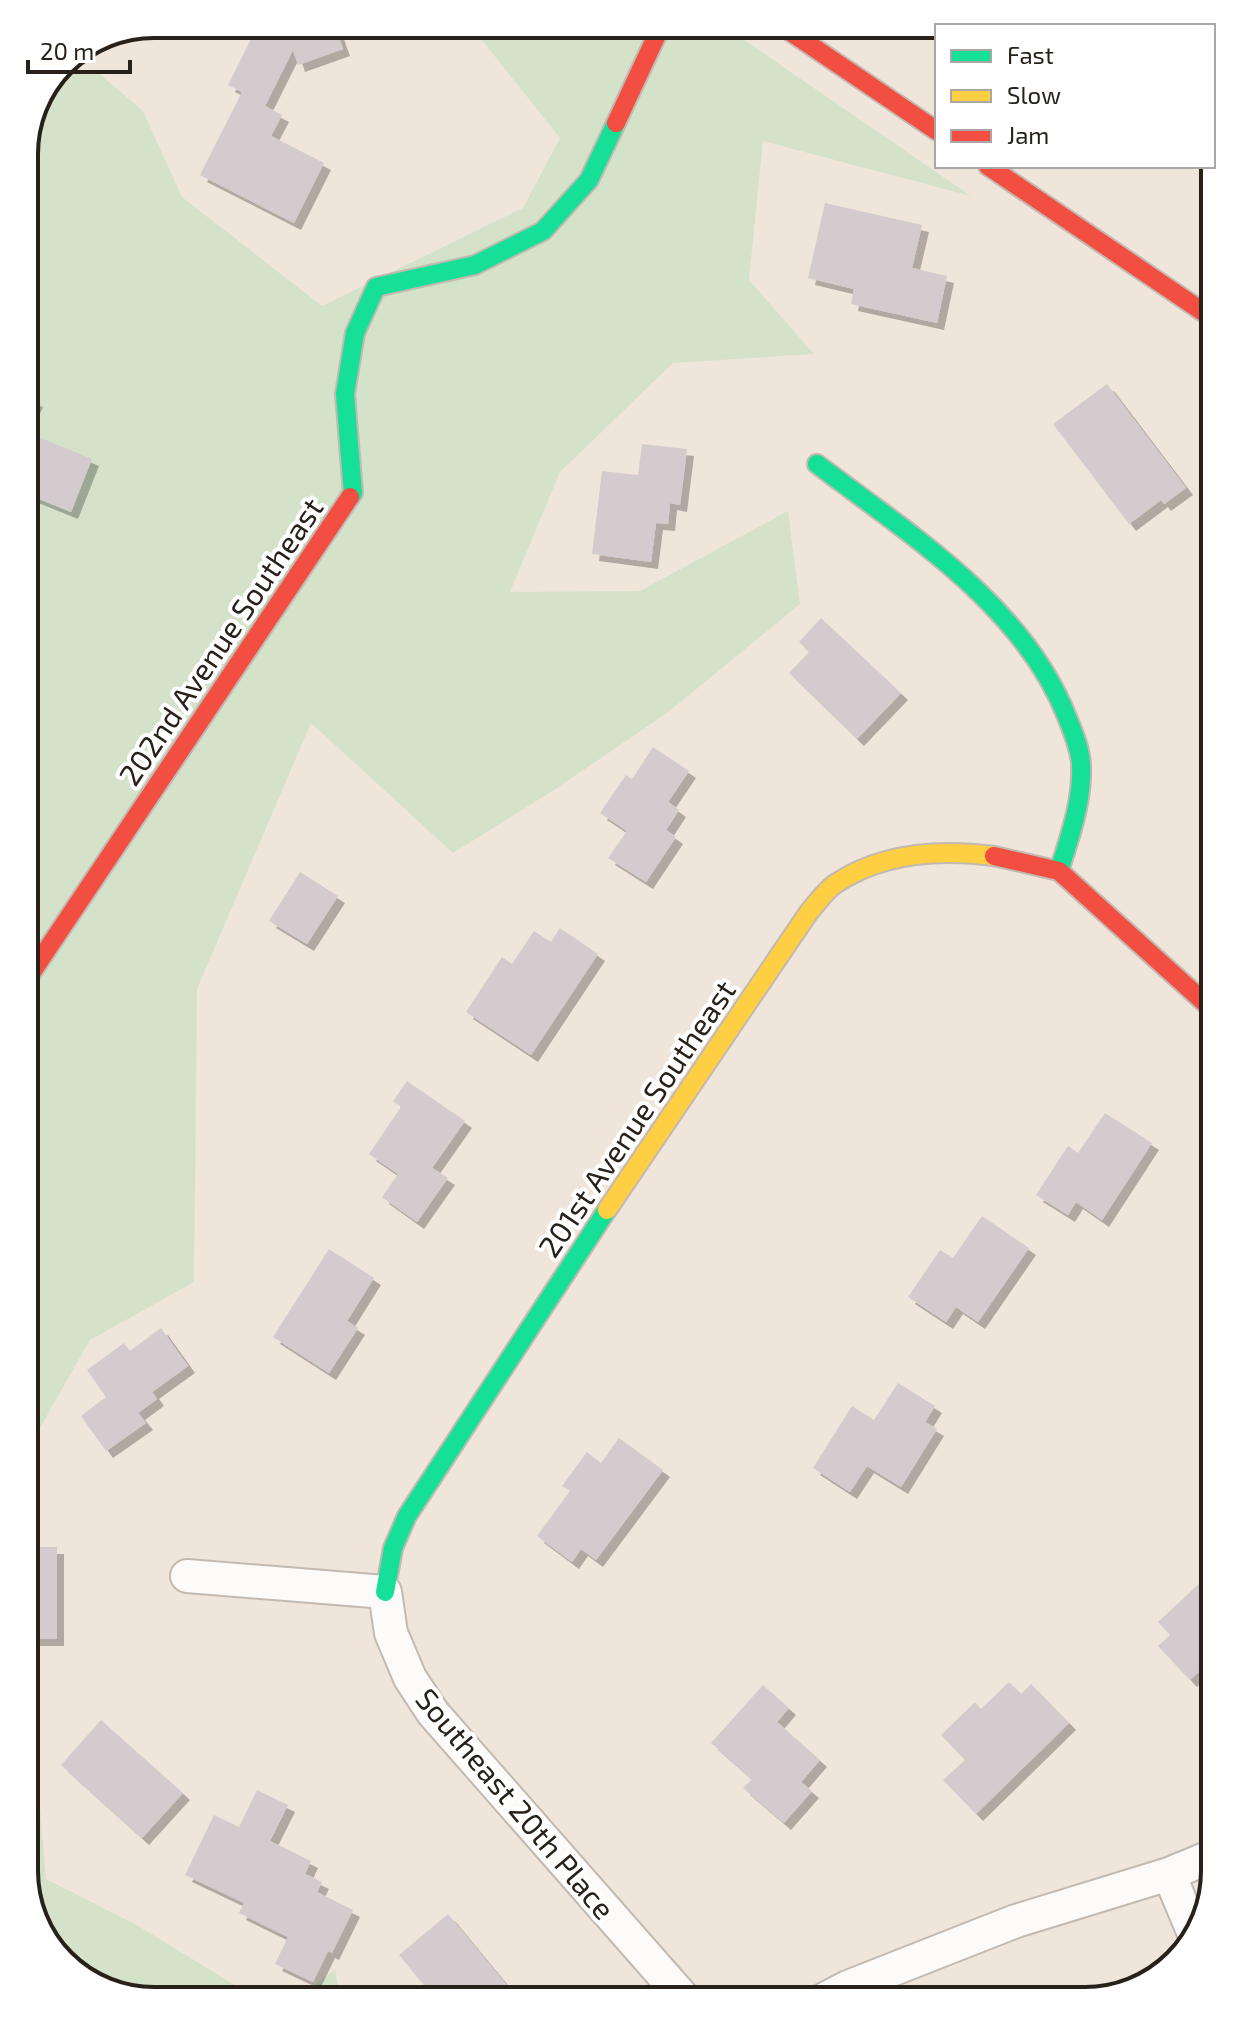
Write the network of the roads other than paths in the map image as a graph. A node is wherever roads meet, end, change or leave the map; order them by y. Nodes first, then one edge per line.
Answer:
1 (655, 38) edge
2 (800, 38) edge
3 (935, 130) edge
4 (991, 168) edge
5 (1201, 311) edge
6 (817, 464) dead end
7 (1059, 871) junction
8 (38, 963) edge
9 (1201, 999) edge
10 (187, 1576) dead end
11 (385, 1592) junction
12 (1201, 1861) edge
13 (1169, 1874) junction
14 (1189, 1922) edge
15 (674, 1987) edge
16 (848, 1987) edge

1 - 8 street, 202nd Avenue Southeast
2 - 3 street
4 - 5 street
6 - 7 street
7 - 9 street
7 - 11 street, 201st Avenue Southeast
10 - 11 street
11 - 15 street, Southeast 20th Place
12 - 13 street
13 - 14 street
13 - 16 street

